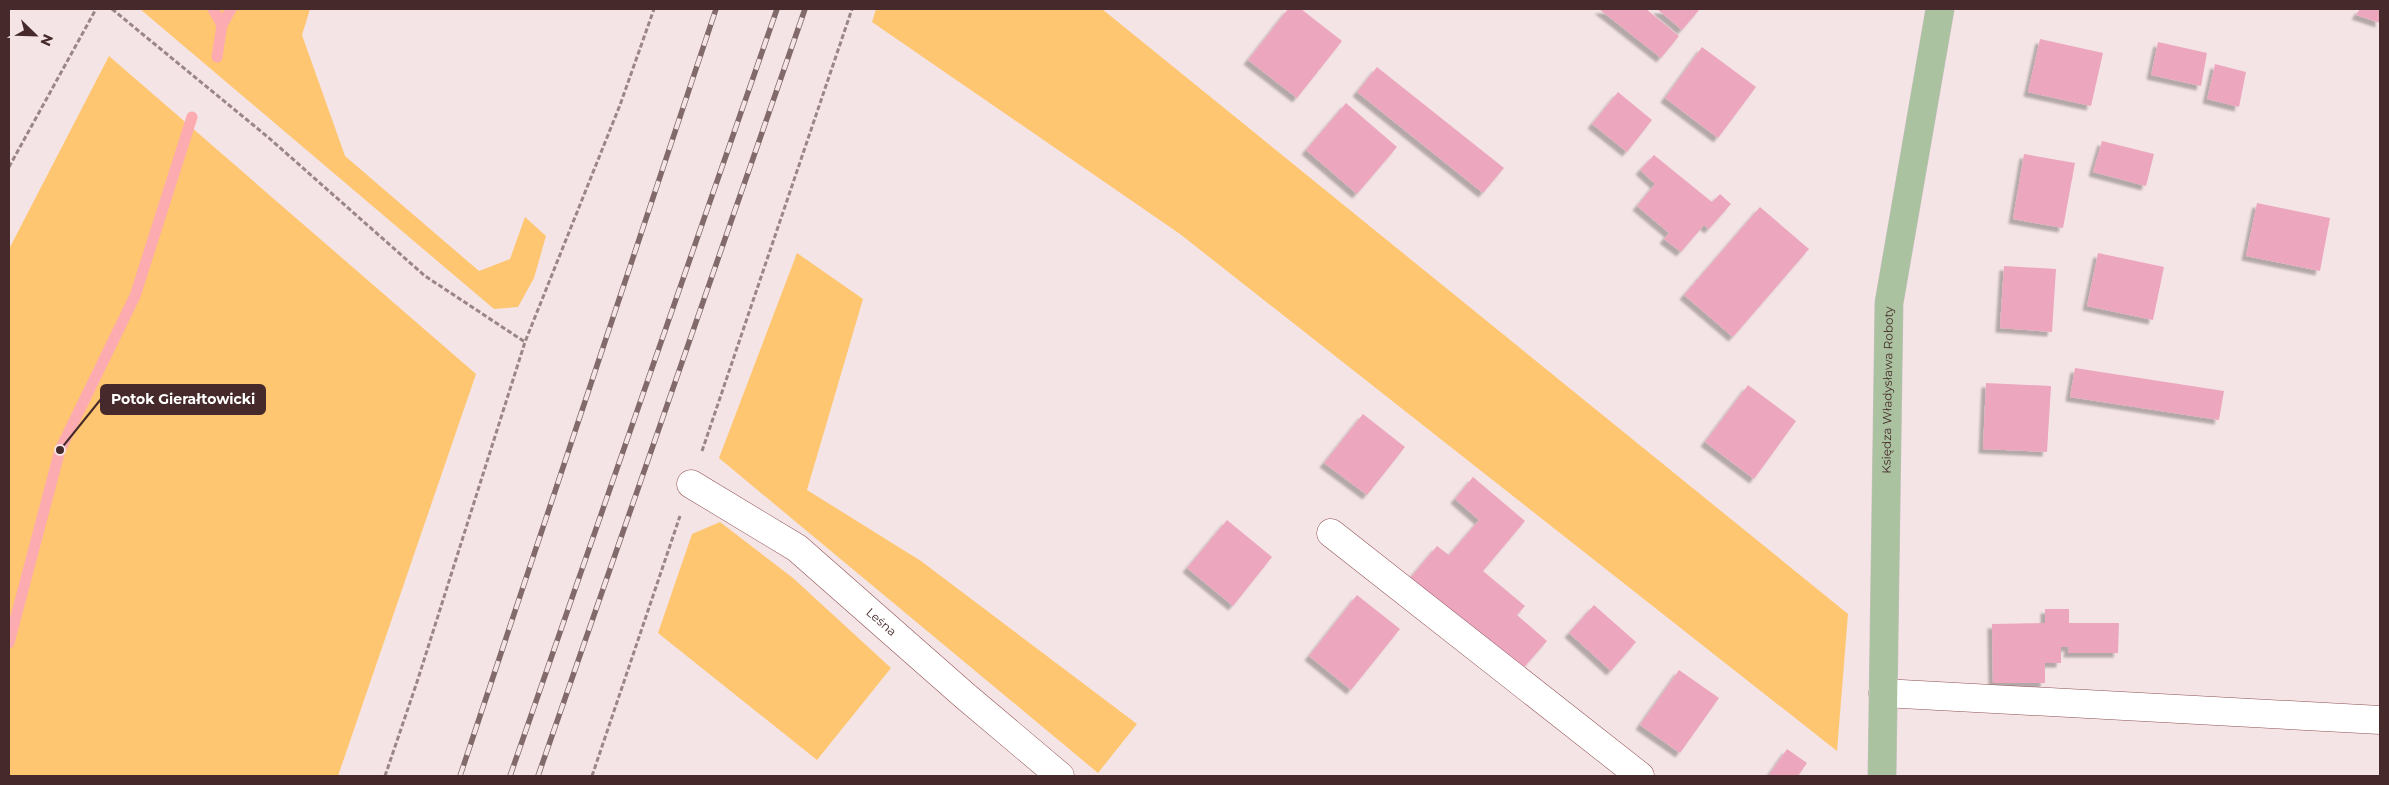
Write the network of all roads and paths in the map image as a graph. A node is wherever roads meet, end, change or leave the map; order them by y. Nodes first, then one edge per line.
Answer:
1 (96, 9) edge
2 (112, 9) edge
3 (654, 9) edge
4 (852, 9) edge
5 (1940, 9) edge
6 (9, 167) edge
7 (525, 342) junction
8 (691, 484) junction
9 (1331, 534) dead end
10 (1883, 693) junction
11 (2380, 720) edge
12 (385, 776) edge
13 (592, 776) edge
14 (1060, 776) edge
15 (1640, 776) edge
16 (1882, 776) edge

1 - 6 path
2 - 7 path
3 - 7 path
4 - 8 path
5 - 10 main road, Księdza Władysława Roboty
7 - 12 path
8 - 13 path
8 - 14 street, Leśna
9 - 15 street
10 - 11 street
10 - 16 main road, Księdza Władysława Roboty

